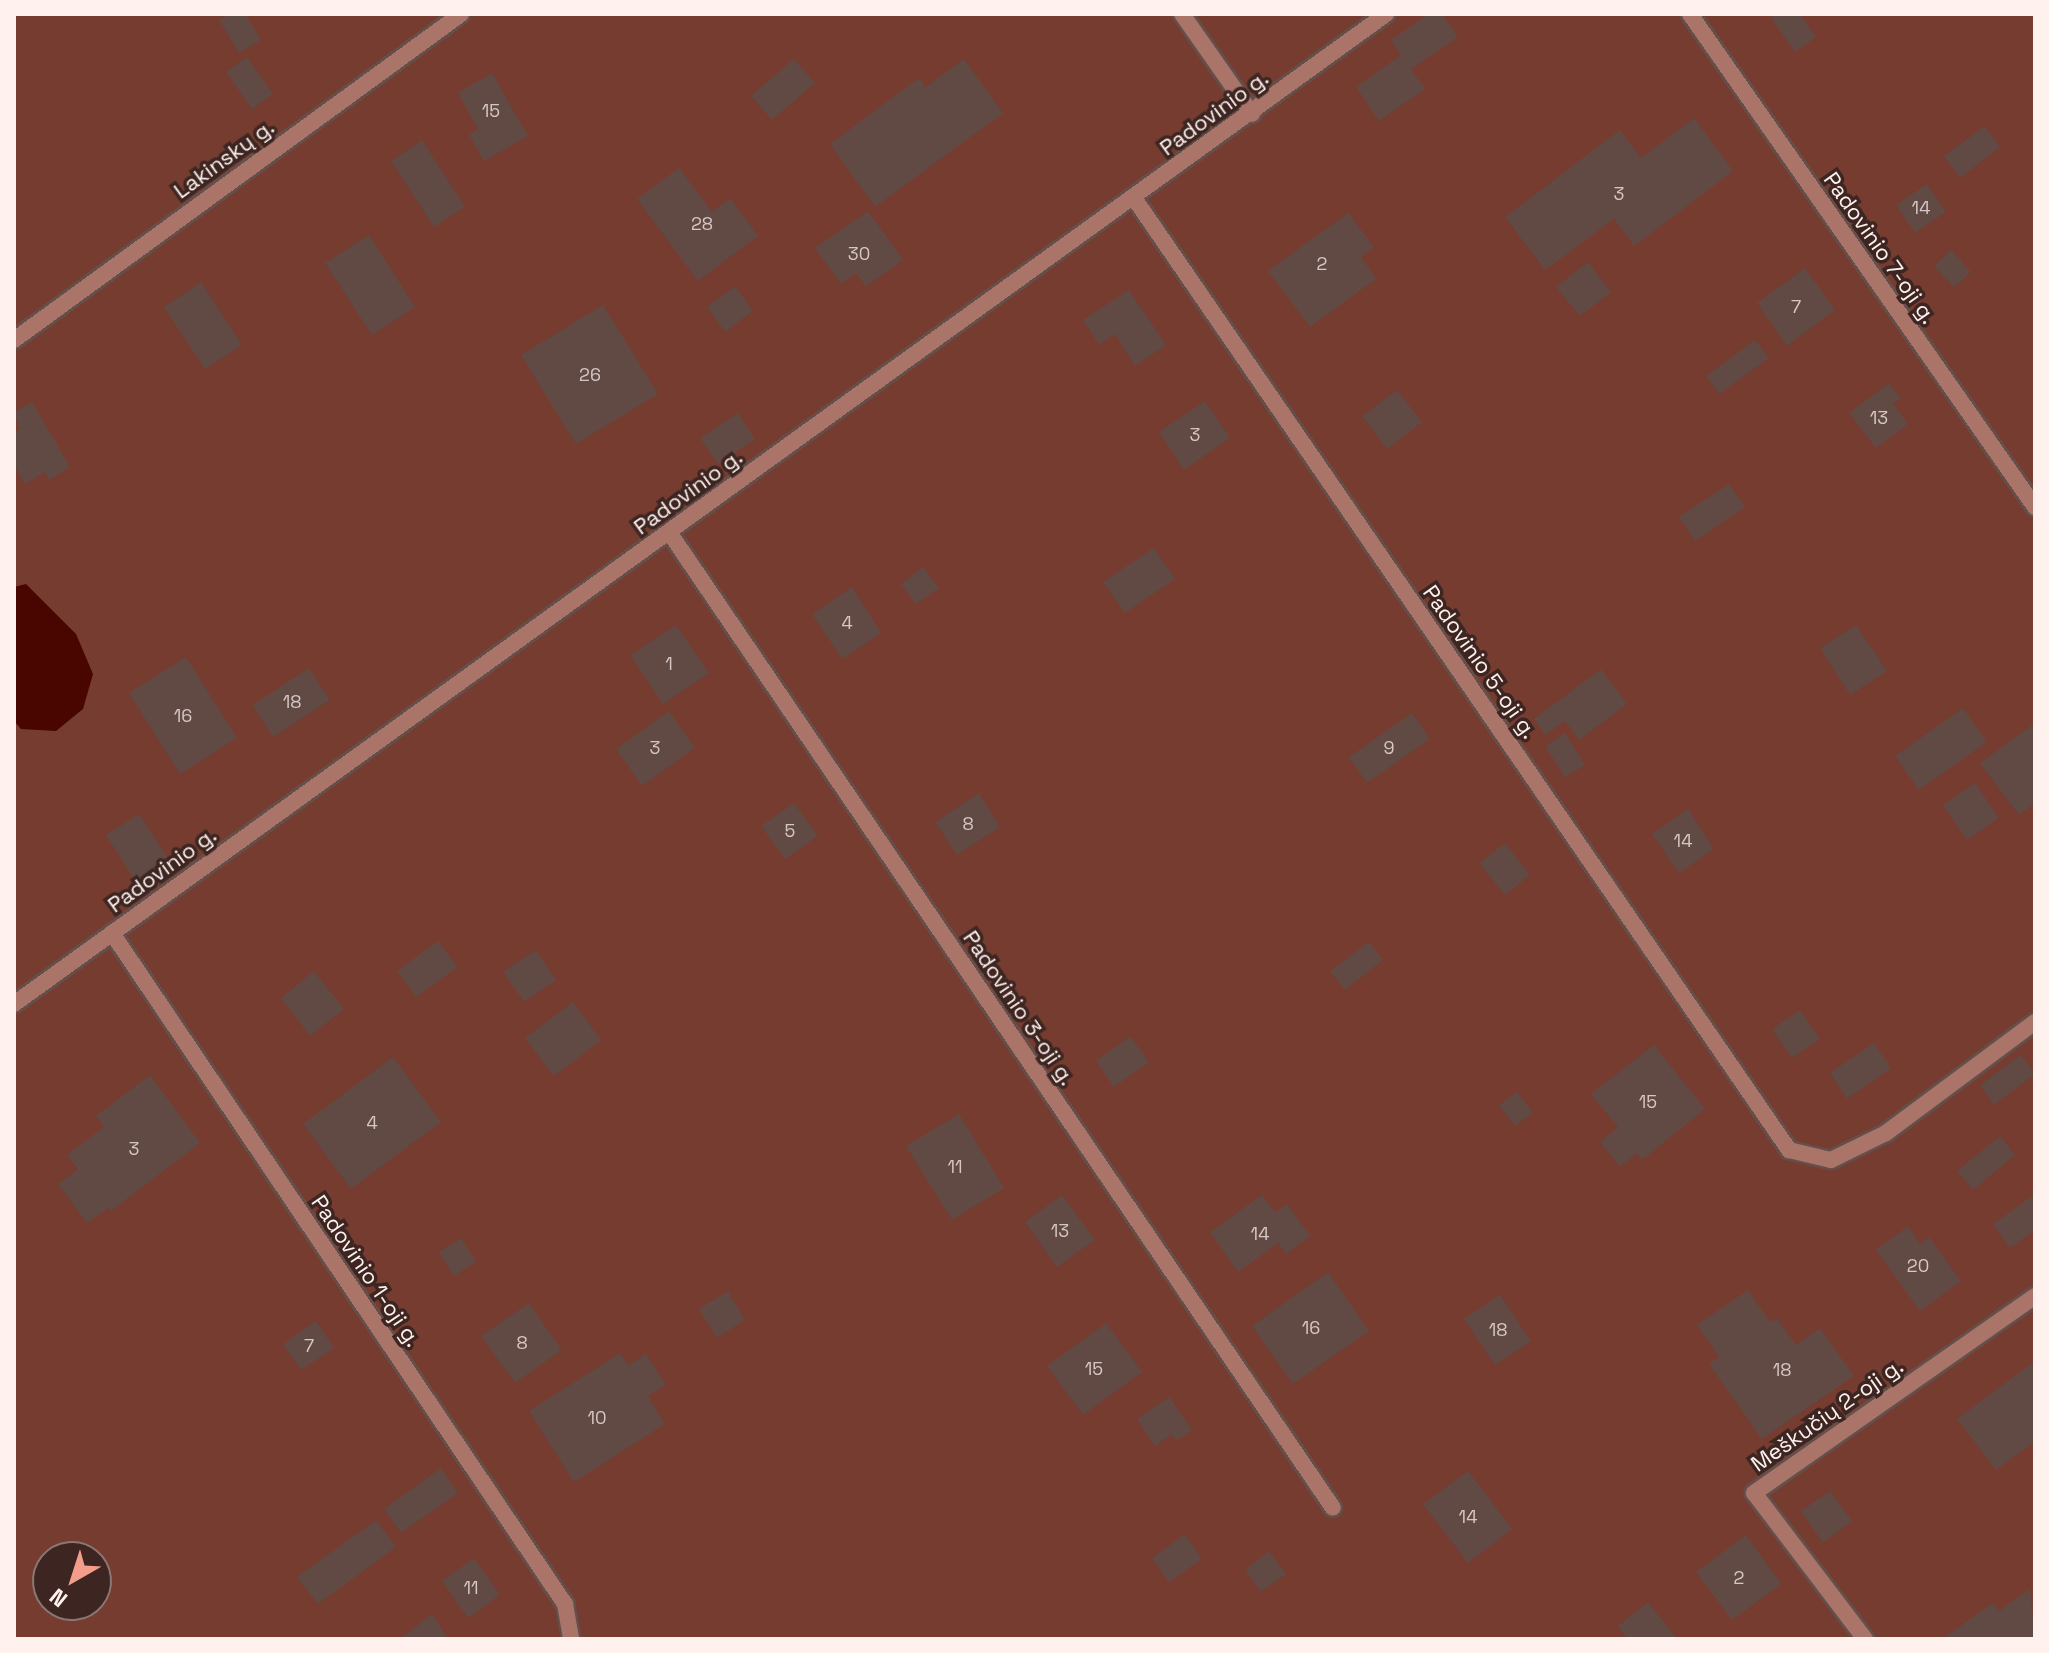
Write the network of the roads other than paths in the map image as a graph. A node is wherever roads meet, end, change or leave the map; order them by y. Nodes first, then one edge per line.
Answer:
1 (461, 14) edge
2 (1182, 14) edge
3 (1386, 14) edge
4 (1690, 14) edge
5 (1252, 114) junction
6 (1134, 198) junction
7 (14, 340) edge
8 (2035, 507) edge
9 (669, 532) junction
10 (112, 933) junction
11 (14, 1004) edge
12 (2035, 1022) edge
13 (2035, 1296) edge
14 (1333, 1508) dead end
15 (571, 1639) edge
16 (1865, 1639) edge

1 - 7 street, Lakinskų g.
2 - 5 street
3 - 5 street, Padovinio g.
4 - 8 street, Padovinio 7-oji g.
5 - 6 street, Padovinio g.
6 - 9 street, Padovinio g.
6 - 12 street, Padovinio 5-oji g.
9 - 10 street, Padovinio g.
9 - 14 street, Padovinio 3-oji g.
10 - 11 street, Padovinio g.
10 - 15 street, Padovinio 1-oji g.
13 - 16 street, Meškučių 2-oji g.

